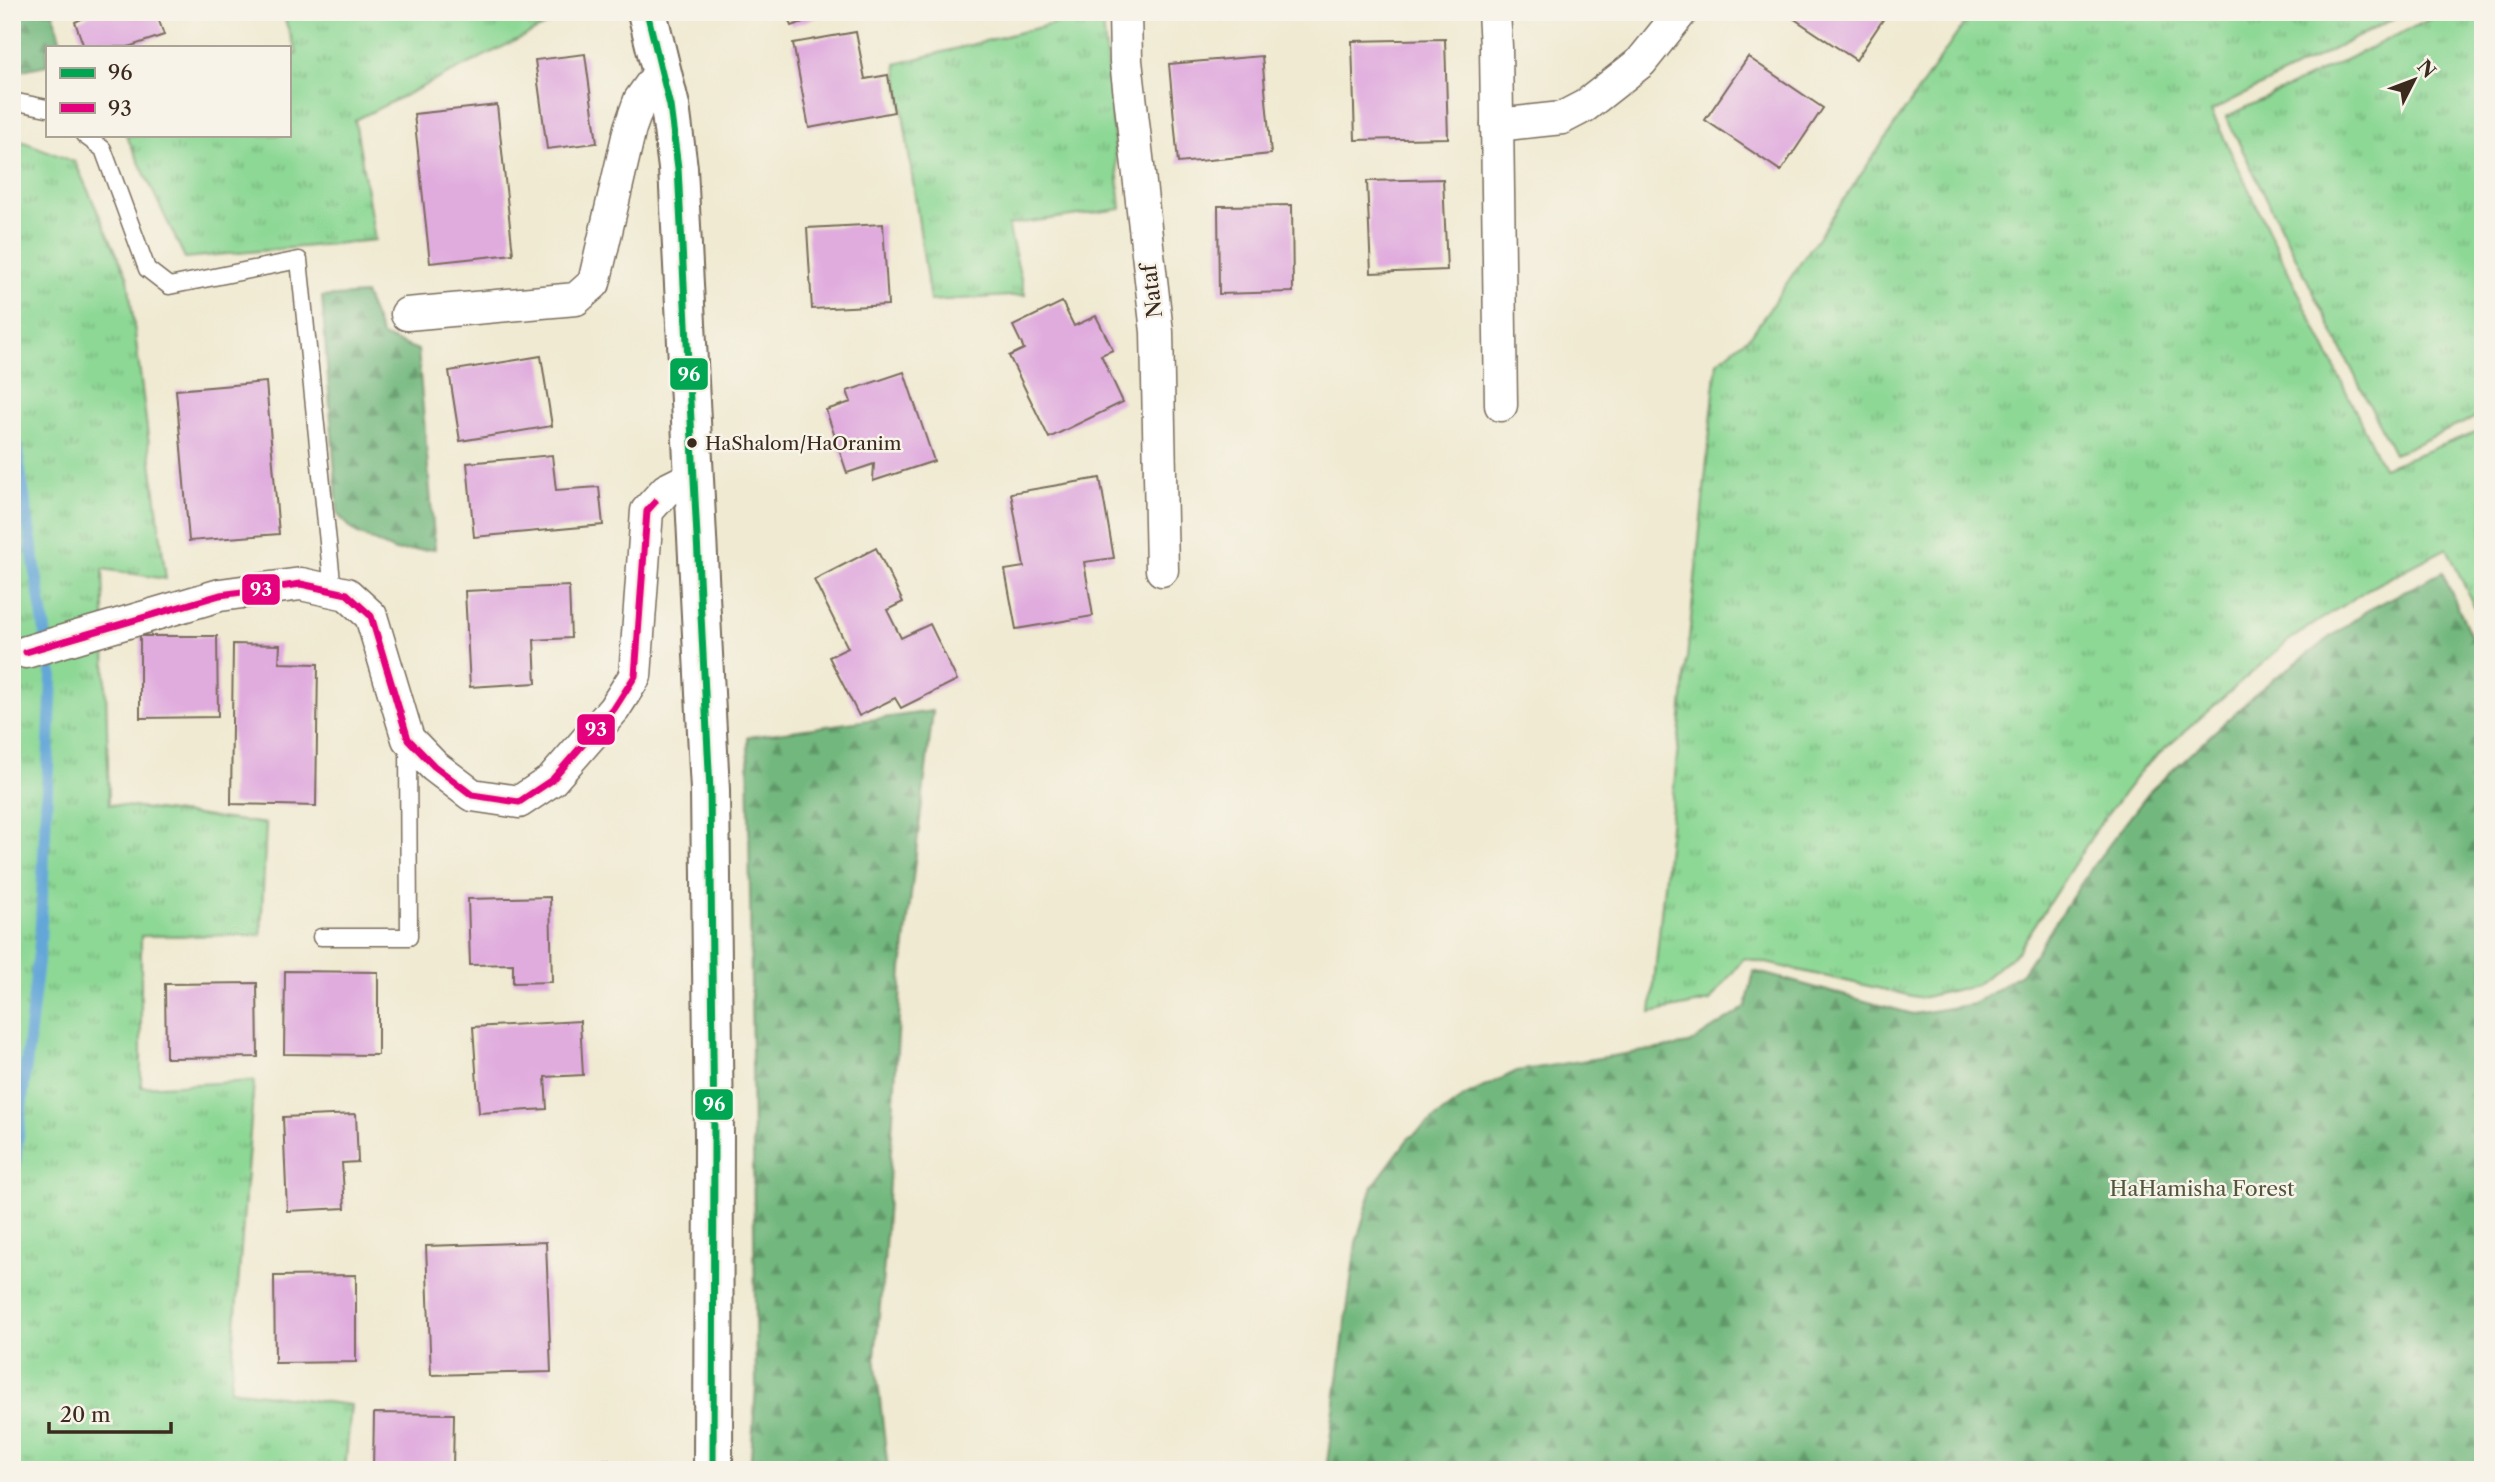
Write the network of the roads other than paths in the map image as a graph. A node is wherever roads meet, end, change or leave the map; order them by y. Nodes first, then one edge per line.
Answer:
1 (647, 12) edge
2 (1125, 12) edge
3 (1494, 12) edge
4 (1681, 12) edge
5 (662, 69) junction
6 (12, 101) edge
7 (46, 108) edge
8 (1497, 125) junction
9 (85, 136) edge
10 (407, 314) dead end
11 (1501, 405) dead end
12 (694, 476) junction
13 (1162, 570) dead end
14 (332, 591) junction
15 (26, 652) dead end
16 (408, 739) junction
17 (321, 937) dead end
18 (713, 1470) edge

1 - 5 main road
2 - 13 street, Nataf
3 - 8 street
4 - 8 street
5 - 10 street
5 - 12 main road
6 - 7 lane
8 - 11 street
9 - 14 lane
12 - 16 street
12 - 18 main road
14 - 15 street
14 - 16 street
16 - 17 lane

